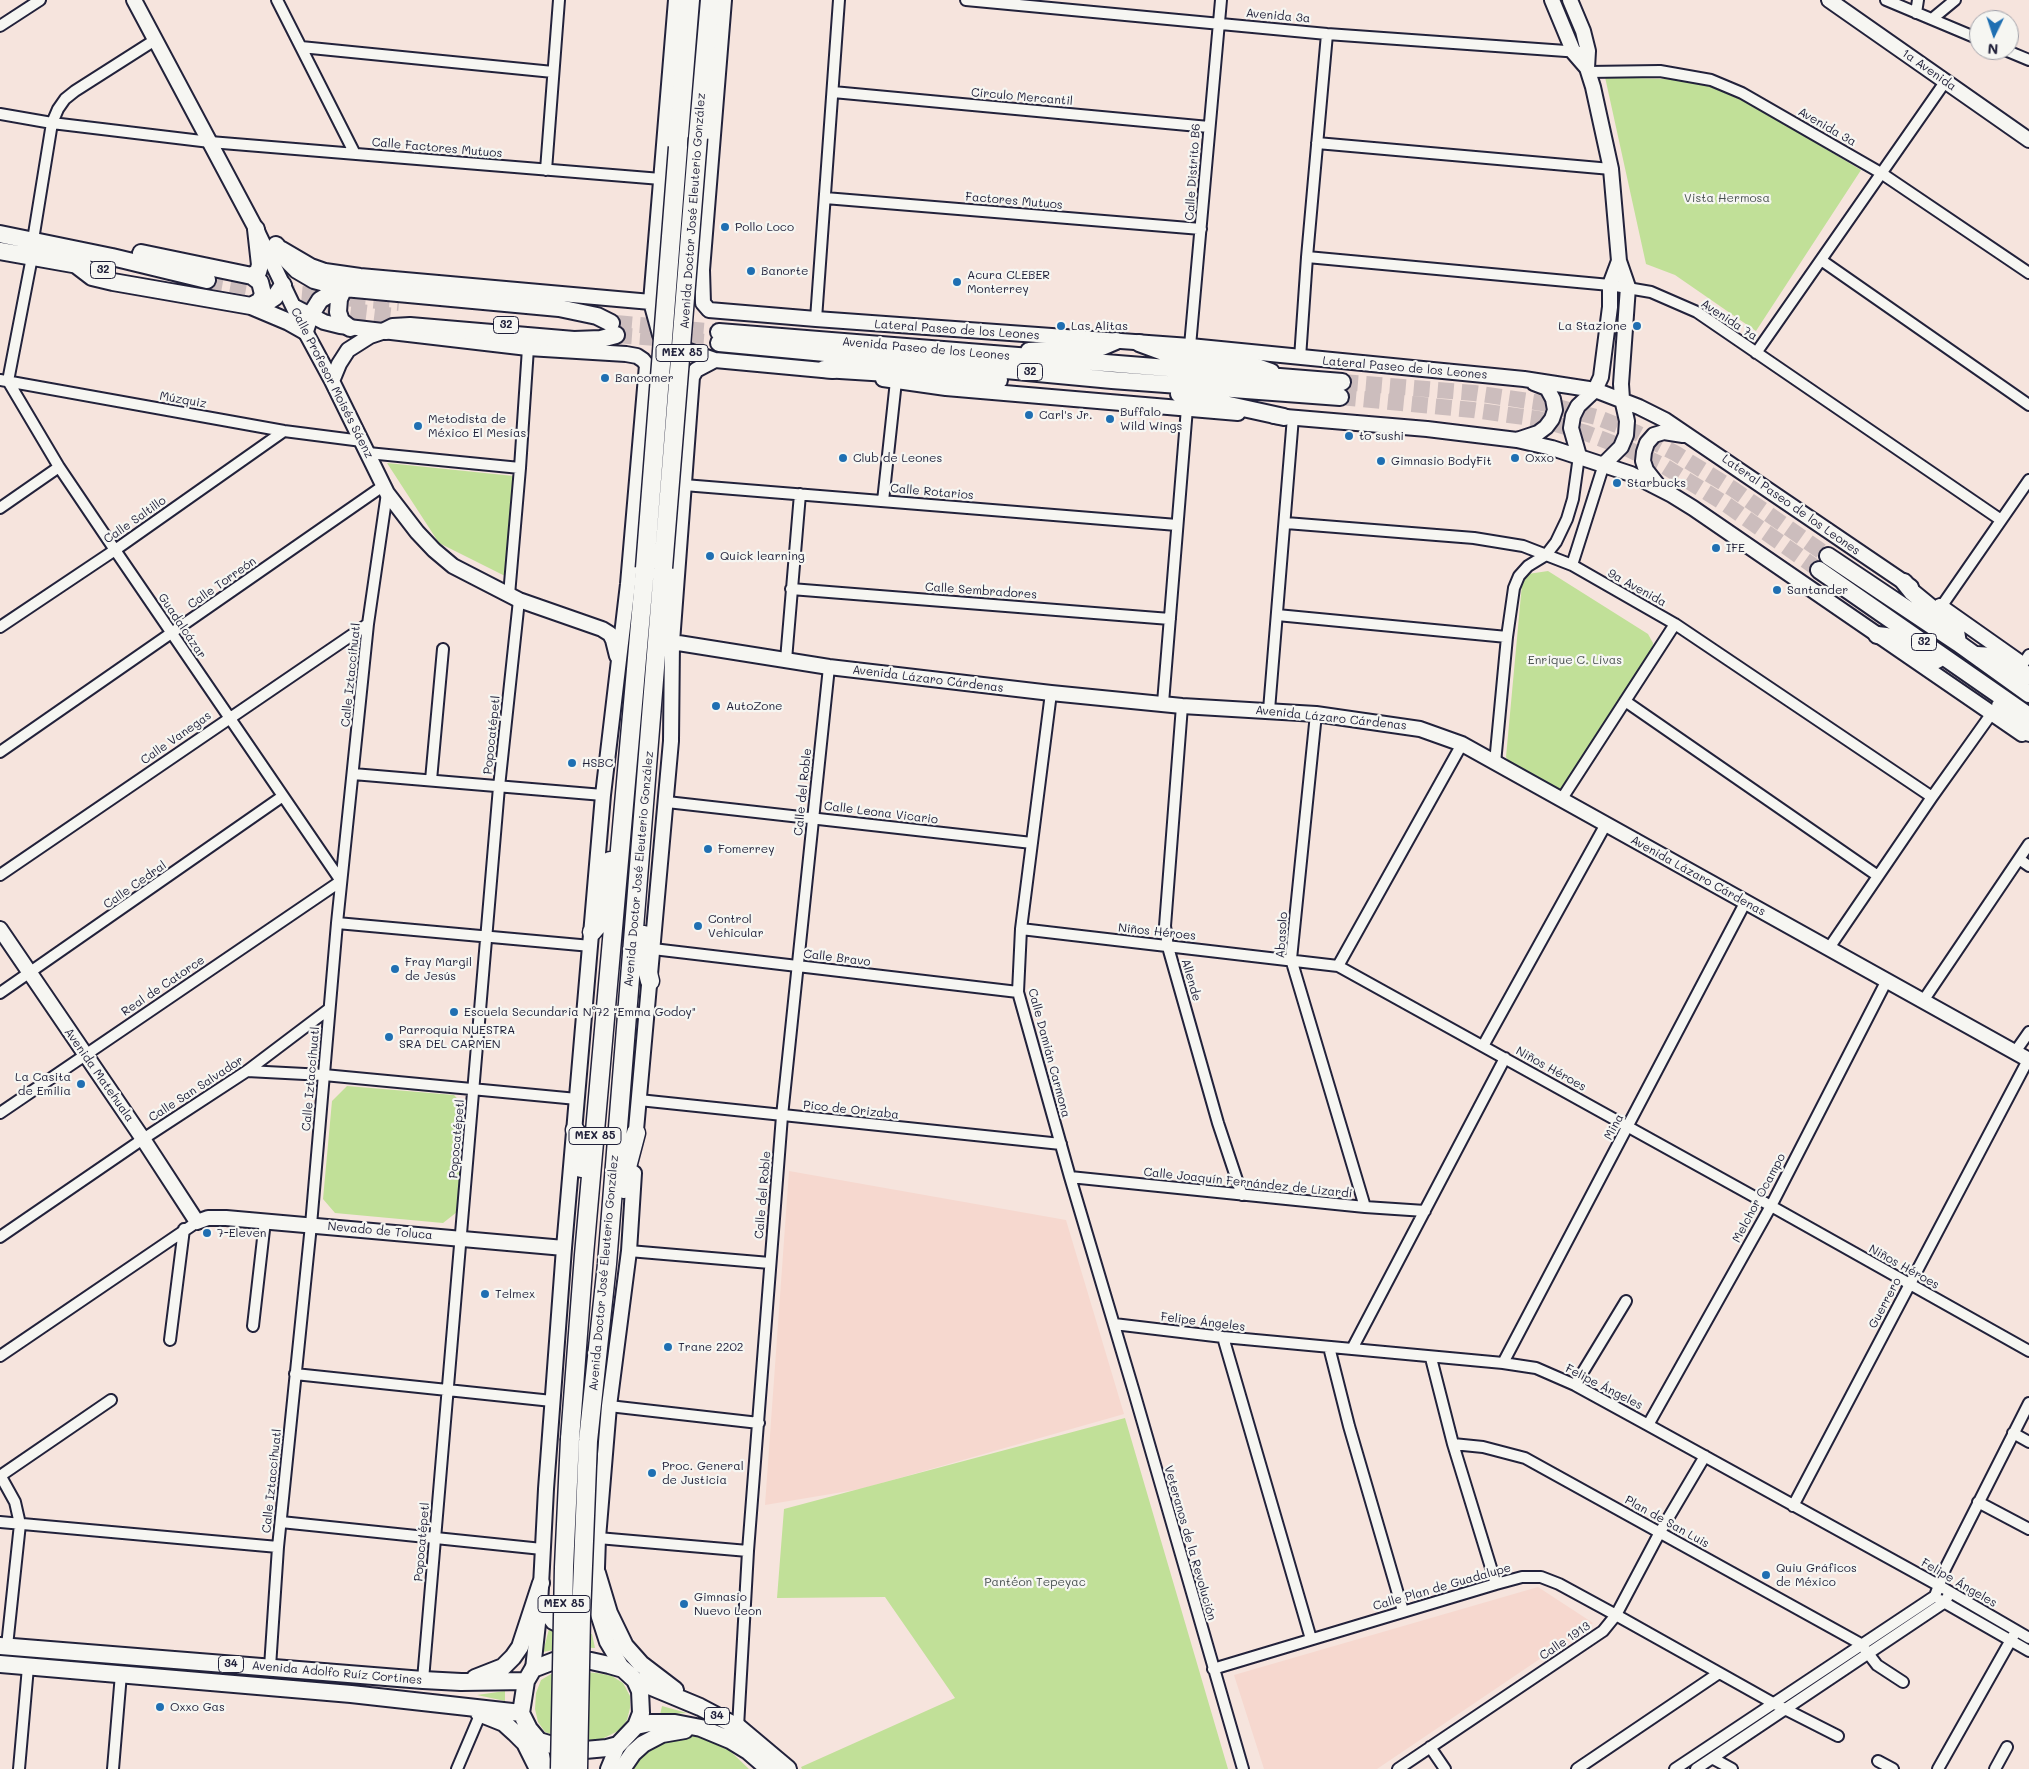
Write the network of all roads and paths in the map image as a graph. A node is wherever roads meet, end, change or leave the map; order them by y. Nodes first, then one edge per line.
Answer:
1 (40, 0) edge
2 (134, 0) edge
3 (277, 0) edge
4 (558, 0) edge
5 (676, 0) edge
6 (690, 0) edge
7 (710, 0) edge
8 (724, 0) edge
9 (839, 0) edge
10 (966, 0) edge
11 (1221, 0) edge
12 (1552, 0) edge
13 (1570, 0) edge
14 (1829, 0) edge
15 (1886, 0) edge
16 (1918, 0) edge
17 (1955, 0) edge
18 (1916, 13) junction
19 (1932, 19) junction
20 (1218, 23) junction
21 (0, 26) edge
22 (1327, 34) junction
23 (1969, 35) edge
24 (155, 40) junction
25 (301, 47) junction
26 (1581, 52) junction
27 (1587, 70) junction
28 (552, 72) junction
29 (1945, 82) junction
30 (833, 92) junction
31 (0, 114) edge
32 (52, 123) junction
33 (1209, 127) junction
34 (2029, 140) edge
35 (210, 142) junction
36 (1317, 143) junction
37 (355, 154) junction
38 (1610, 169) junction
39 (546, 170) junction
40 (1881, 173) junction
41 (661, 179) junction
42 (825, 198) junction
43 (256, 229) junction
44 (1201, 229) junction
45 (0, 234) edge
46 (33, 240) junction
47 (276, 245) junction
48 (0, 251) edge
49 (112, 256) junction
50 (32, 257) junction
51 (1306, 257) junction
52 (1619, 260) junction
53 (1821, 260) junction
54 (75, 264) junction
55 (2029, 273) edge
56 (252, 276) junction
57 (372, 278) junction
58 (283, 285) junction
59 (1610, 285) junction
60 (1628, 287) junction
61 (344, 288) junction
62 (651, 302) junction
63 (251, 306) junction
64 (397, 310) tunnel mouth
65 (816, 319) junction
66 (307, 324) junction
67 (614, 327) junction
68 (350, 328) junction
69 (385, 331) junction
70 (1116, 341) junction
71 (1139, 343) junction
72 (1190, 346) junction
73 (528, 348) junction
74 (1756, 353) junction
75 (1010, 356) junction
76 (1300, 358) junction
77 (715, 360) junction
78 (824, 369) junction
79 (1282, 378) junction
80 (1524, 379) junction
81 (1112, 380) junction
82 (2, 381) edge
83 (332, 381) junction
84 (896, 381) junction
85 (1595, 390) junction
86 (1622, 399) junction
87 (690, 401) junction
88 (644, 405) junction
89 (2029, 405) edge
90 (1187, 408) junction
91 (1289, 417) junction
92 (284, 431) junction
93 (1693, 438) junction
94 (1517, 440) junction
95 (365, 447) junction
96 (1579, 456) junction
97 (638, 464) junction
98 (1604, 464) junction
99 (60, 467) junction
100 (520, 468) junction
101 (685, 468) junction
102 (2029, 480) edge
103 (684, 484) junction
104 (1660, 488) junction
105 (385, 489) junction
106 (800, 494) junction
107 (884, 501) junction
108 (0, 508) edge
109 (2001, 520) junction
110 (1286, 523) junction
111 (1178, 525) junction
112 (115, 550) junction
113 (1546, 555) junction
114 (1828, 556) tunnel mouth
115 (1572, 565) junction
116 (1819, 570) tunnel mouth
117 (1904, 582) junction
118 (791, 589) junction
119 (514, 597) junction
120 (1941, 607) junction
121 (1277, 615) junction
122 (1170, 619) junction
123 (368, 624) junction
124 (1675, 624) junction
125 (0, 627) edge
126 (171, 633) junction
127 (1877, 635) junction
128 (1507, 637) junction
129 (672, 642) junction
130 (1958, 643) junction
131 (443, 649) dead end
132 (1976, 656) junction
133 (786, 660) junction
134 (1955, 663) junction
135 (2027, 666) edge
136 (829, 667) junction
137 (619, 672) junction
138 (1989, 687) junction
139 (1051, 693) junction
140 (2029, 694) edge
141 (1625, 701) junction
142 (1162, 703) junction
143 (1182, 706) junction
144 (1268, 710) junction
145 (1316, 714) junction
146 (1992, 714) junction
147 (2029, 716) edge
148 (229, 717) junction
149 (2029, 733) edge
150 (2029, 739) edge
151 (1462, 744) junction
152 (0, 752) edge
153 (1495, 763) junction
154 (353, 774) junction
155 (431, 780) junction
156 (499, 787) junction
157 (603, 795) junction
158 (283, 796) junction
159 (1932, 797) junction
160 (1561, 800) junction
161 (667, 802) junction
162 (643, 815) junction
163 (812, 818) junction
164 (1606, 824) junction
165 (622, 833) junction
166 (1032, 843) junction
167 (2029, 844) edge
168 (2019, 859) junction
169 (2029, 866) edge
170 (0, 875) edge
171 (1878, 876) junction
172 (341, 881) junction
173 (1745, 903) junction
174 (337, 923) junction
175 (0, 929) edge
176 (1021, 929) junction
177 (486, 937) junction
178 (592, 939) junction
179 (1168, 946) junction
180 (653, 948) junction
181 (1830, 948) junction
182 (1291, 960) junction
183 (797, 966) junction
184 (1338, 966) junction
185 (29, 974) junction
186 (1887, 980) junction
187 (650, 982) junction
188 (1018, 992) junction
189 (0, 993) edge
190 (1923, 1001) junction
191 (329, 1009) junction
192 (2029, 1032) edge
193 (1483, 1046) junction
194 (2016, 1052) junction
195 (84, 1055) junction
196 (1505, 1058) junction
197 (2029, 1060) edge
198 (247, 1071) junction
199 (324, 1075) junction
200 (474, 1088) junction
201 (577, 1100) junction
202 (638, 1100) junction
203 (0, 1113) edge
204 (782, 1116) junction
205 (1628, 1127) junction
206 (575, 1130) junction
207 (636, 1133) junction
208 (143, 1139) junction
209 (1061, 1144) junction
210 (1070, 1177) junction
211 (1242, 1195) junction
212 (1770, 1206) junction
213 (1365, 1207) junction
214 (1425, 1211) junction
215 (266, 1221) junction
216 (197, 1222) junction
217 (311, 1225) junction
218 (184, 1229) junction
219 (0, 1237) edge
220 (461, 1238) junction
221 (564, 1248) junction
222 (629, 1251) junction
223 (584, 1255) junction
224 (770, 1263) junction
225 (607, 1264) junction
226 (1909, 1284) junction
227 (1626, 1301) dead end
228 (1114, 1324) junction
229 (253, 1326) dead end
230 (1223, 1337) junction
231 (170, 1340) dead end
232 (1329, 1347) junction
233 (1352, 1349) junction
234 (2029, 1351) edge
235 (0, 1356) edge
236 (1430, 1358) junction
237 (1503, 1363) junction
238 (295, 1374) junction
239 (1575, 1385) junction
240 (448, 1390) junction
241 (111, 1400) dead end
242 (552, 1401) junction
243 (2029, 1403) edge
244 (609, 1406) junction
245 (759, 1423) junction
246 (1648, 1424) junction
247 (2013, 1433) junction
248 (2029, 1442) edge
249 (1454, 1444) junction
250 (1705, 1456) junction
251 (0, 1476) edge
252 (1978, 1502) junction
253 (1793, 1506) junction
254 (0, 1522) edge
255 (281, 1522) junction
256 (20, 1524) junction
257 (2029, 1529) edge
258 (1660, 1532) junction
259 (435, 1538) junction
260 (598, 1538) junction
261 (278, 1547) junction
262 (542, 1549) junction
263 (748, 1551) junction
264 (597, 1573) junction
265 (541, 1583) junction
266 (1496, 1584) junction
267 (1938, 1585) junction
268 (1950, 1592) junction
269 (1935, 1596) junction
270 (596, 1597) junction
271 (1945, 1602) junction
272 (540, 1605) junction
273 (1403, 1611) junction
274 (1616, 1615) junction
275 (2014, 1636) junction
276 (2029, 1638) edge
277 (1312, 1639) junction
278 (1860, 1644) junction
279 (3, 1646) edge
280 (2029, 1651) edge
281 (1868, 1655) junction
282 (0, 1664) edge
283 (28, 1667) junction
284 (270, 1667) junction
285 (1213, 1669) junction
286 (1719, 1673) junction
287 (121, 1674) junction
288 (629, 1674) junction
289 (529, 1675) junction
290 (423, 1680) junction
291 (461, 1682) junction
292 (1902, 1682) dead end
293 (1773, 1703) junction
294 (700, 1707) junction
295 (1786, 1709) junction
296 (482, 1710) junction
297 (521, 1713) junction
298 (636, 1726) junction
299 (738, 1726) junction
300 (702, 1728) junction
301 (1838, 1736) dead end
302 (539, 1741) junction
303 (618, 1745) junction
304 (1430, 1747) junction
305 (2007, 1747) dead end
306 (1712, 1758) junction
307 (1878, 1761) dead end
308 (19, 1769) edge
309 (113, 1769) edge
310 (457, 1769) edge
311 (538, 1769) edge
312 (545, 1769) edge
313 (560, 1769) edge
314 (578, 1769) edge
315 (608, 1769) edge
316 (622, 1769) edge
317 (769, 1769) edge
318 (788, 1769) edge
319 (1243, 1769) edge
320 (1398, 1769) edge
321 (1445, 1769) edge
322 (1577, 1769) edge
323 (1675, 1769) edge
324 (1696, 1769) edge
325 (1732, 1769) edge
326 (1892, 1769) edge
327 (1938, 1769) edge
328 (1995, 1769) edge

1 - 21 street
2 - 24 street, Calle Profesor Moisés Sáenz
3 - 25 street
4 - 28 street
5 - 41 street
6 - 165 highway, Avenida Doctor José Eleuterio González / MEX 85, bridge
7 - 162 highway, Avenida Doctor José Eleuterio González / MEX 85, bridge
8 - 65 street, Lateral Paseo de los Leones
9 - 30 street
10 - 20 street, Avenida 3a
11 - 20 street, Calle Distrito B6
12 - 26 street
13 - 26 street
14 - 29 street, 1a Avenida
15 - 18 street
16 - 18 street
17 - 19 street
18 - 19 street
19 - 23 street
20 - 22 street, Avenida 3a
20 - 33 street, Calle Distrito B6
22 - 26 street, Avenida 3a
22 - 36 street
24 - 32 street
24 - 35 street, Calle Profesor Moisés Sáenz
25 - 28 street
25 - 37 street
26 - 27 street
27 - 38 street
27 - 40 street, Avenida 3a
28 - 39 street
29 - 34 street, 1a Avenida
29 - 40 street
30 - 33 street, Círculo Mercantil
30 - 42 street
31 - 32 street, Calle Factores Mutuos
32 - 35 street, Calle Factores Mutuos
32 - 46 street
33 - 44 street, Calle Distrito B6
35 - 37 street, Calle Factores Mutuos
35 - 43 street, Calle Profesor Moisés Sáenz
36 - 38 street
36 - 51 street
37 - 39 street, Calle Factores Mutuos
38 - 52 street
39 - 41 street, Calle Factores Mutuos
40 - 53 street
40 - 55 street, Avenida 3a
41 - 62 street
42 - 44 street, Factores Mutuos
42 - 65 street
43 - 47 street
43 - 56 main road
43 - 58 street, Calle Profesor Moisés Sáenz
44 - 72 street, Calle Distrito B6
45 - 46 main road, 32
46 - 49 main road, 32
47 - 57 street
47 - 61 main road
48 - 50 main road, 32
49 - 54 main road, 32
49 - 56 main road
50 - 54 main road, 32
50 - 82 street
51 - 59 street, Avenida 7a
51 - 76 street
52 - 59 street
52 - 60 street
53 - 74 street
53 - 89 street
54 - 63 main road
56 - 63 main road
57 - 61 street
57 - 62 street
58 - 63 main road
58 - 66 street, Calle Profesor Moisés Sáenz
59 - 60 street, Avenida 7a
59 - 85 street
60 - 74 street, Avenida 7a
60 - 86 street
61 - 66 main road
61 - 67 main road
61 - 68 main road
62 - 77 street
63 - 66 main road
64 - 67 main road, 32
65 - 70 street, Lateral Paseo de los Leones
66 - 68 street
66 - 83 street, Calle Profesor Moisés Sáenz
67 - 69 main road
68 - 69 street
69 - 73 street
69 - 83 street
70 - 71 street, Lateral Paseo de los Leones
70 - 75 main road
71 - 72 street, Lateral Paseo de los Leones
71 - 79 main road
72 - 76 street, Lateral Paseo de los Leones
73 - 88 street
73 - 100 street, Popocatépetl
74 - 109 street, Avenida 7a
75 - 79 main road, Avenida Paseo de los Leones / 32
75 - 81 main road, Avenida Paseo de los Leones / 32
76 - 80 street, Lateral Paseo de los Leones
77 - 78 street
77 - 87 street, Avenida Doctor José Eleuterio González
78 - 81 main road
78 - 84 street
79 - 81 main road, Avenida Paseo de los Leones / 32
80 - 85 street, Lateral Paseo de los Leones
80 - 94 street
81 - 91 main road
82 - 92 street, Múzquiz
82 - 99 street, Guadalcázar
83 - 95 street, Calle Profesor Moisés Sáenz
84 - 90 street
84 - 107 street
85 - 86 street, Lateral Paseo de los Leones
85 - 96 street
86 - 93 street, Lateral Paseo de los Leones
86 - 98 street
87 - 88 street
87 - 101 street, Avenida Doctor José Eleuterio González
88 - 97 street
90 - 91 street
90 - 111 street
91 - 94 street
91 - 110 street
92 - 95 street, Múzquiz
92 - 112 street, Calle Saltillo
93 - 104 street
93 - 117 street, Lateral Paseo de los Leones
94 - 96 street
95 - 100 street, Múzquiz
95 - 105 street, Calle Profesor Moisés Sáenz
96 - 98 street
96 - 113 street
97 - 101 street
97 - 137 street
98 - 104 street
98 - 115 street
99 - 108 street
99 - 112 street, Guadalcázar
100 - 119 street, Popocatépetl
101 - 103 street, Avenida Doctor José Eleuterio González
102 - 109 street
103 - 106 street, Calle Rotarios
103 - 129 street, Avenida Doctor José Eleuterio González
104 - 127 street
105 - 119 street, Calle Profesor Moisés Sáenz
105 - 123 street, Calle Iztaccíhuatl
105 - 126 street, Calle Torreón
106 - 107 street, Calle Rotarios
106 - 118 street
107 - 111 street, Calle Rotarios
109 - 120 street
110 - 113 street, 9a Avenida
110 - 121 street
111 - 122 street
112 - 125 street, Calle Saltillo
112 - 126 street, Guadalcázar
113 - 115 street, 9a Avenida
113 - 128 street
114 - 130 main road, 32
115 - 124 street, 9a Avenida
116 - 134 main road, 32
117 - 120 street, Lateral Paseo de los Leones
117 - 130 main road
118 - 122 street, Calle Sembradores
118 - 133 street
119 - 137 street, Calle Profesor Moisés Sáenz
119 - 156 street, Popocatépetl
120 - 135 street, Lateral Paseo de los Leones
121 - 128 street
121 - 144 street
122 - 142 street
123 - 148 street, Calle Vanegas
123 - 154 street, Calle Iztaccíhuatl
124 - 141 street
124 - 159 street, 9a Avenida
126 - 148 street, Guadalcázar
126 - 152 street, Calle Torreón
127 - 134 main road
127 - 146 street
128 - 153 street
129 - 133 street, Avenida Lázaro Cárdenas
129 - 161 street, Avenida Doctor José Eleuterio González
130 - 132 main road, 32
131 - 155 street
132 - 135 main road
132 - 140 main road, 32
133 - 136 street, Avenida Lázaro Cárdenas
134 - 138 main road, 32
136 - 139 street, Avenida Lázaro Cárdenas
136 - 163 street, Calle del Roble
137 - 157 street
138 - 147 main road, 32
138 - 149 main road
139 - 142 street, Avenida Lázaro Cárdenas
139 - 166 street, Calle Damián Carmona
141 - 160 street
141 - 171 street
142 - 143 street, Avenida Lázaro Cárdenas
143 - 144 street, Avenida Lázaro Cárdenas
143 - 179 street, Allende
144 - 145 street, Avenida Lázaro Cárdenas
145 - 151 street, Avenida Lázaro Cárdenas
145 - 182 street, Abasolo
146 - 150 street
146 - 159 street
148 - 158 street, Guadalcázar
148 - 170 street, Calle Vanegas
151 - 153 street, Avenida Lázaro Cárdenas
151 - 184 street
153 - 160 street, Avenida Lázaro Cárdenas
154 - 155 street
154 - 172 street, Calle Iztaccíhuatl
155 - 156 street
156 - 157 street
156 - 177 street, Popocatépetl
157 - 178 street
158 - 172 street, Guadalcázar
158 - 185 street, Calle Cedral
159 - 171 street
160 - 164 street, Avenida Lázaro Cárdenas
161 - 163 street, Calle Leona Vicario
161 - 180 street, Avenida Doctor José Eleuterio González
162 - 187 highway
162 - 225 highway, Avenida Doctor José Eleuterio González / MEX 85
163 - 166 street, Calle Leona Vicario
163 - 183 street, Calle del Roble
164 - 173 street, Avenida Lázaro Cárdenas
164 - 193 street
165 - 178 highway
165 - 223 highway, Avenida Doctor José Eleuterio González / MEX 85
166 - 176 street, Calle Damián Carmona
167 - 168 street
168 - 169 street
168 - 190 street
171 - 181 street
172 - 174 street, Calle Iztaccíhuatl
172 - 195 street, Real de Catorce
173 - 181 street, Avenida Lázaro Cárdenas
173 - 205 street, Mina
174 - 177 street
174 - 191 street, Calle Iztaccíhuatl
175 - 185 street, Avenida Matehuala
176 - 179 street, Niños Héroes
176 - 188 street, Calle Damián Carmona
177 - 178 street
177 - 200 street, Popocatépetl
178 - 201 street
179 - 182 street, Niños Héroes
179 - 211 street, Allende
180 - 183 street, Calle Bravo
180 - 187 street, Avenida Doctor José Eleuterio González
181 - 186 street, Avenida Lázaro Cárdenas
182 - 184 street, Niños Héroes
182 - 213 street, Abasolo
183 - 188 street, Calle Bravo
183 - 204 street, Calle del Roble
184 - 193 street, Niños Héroes
185 - 189 street, Calle Cedral
185 - 195 street, Avenida Matehuala
186 - 190 street, Avenida Lázaro Cárdenas
186 - 212 street, Melchor Ocampo
187 - 202 street, Avenida Doctor José Eleuterio González
188 - 209 street, Calle Damián Carmona
190 - 194 street, Avenida Lázaro Cárdenas
191 - 198 street, Calle San Salvador
191 - 199 street, Calle Iztaccíhuatl
192 - 194 street
193 - 196 street, Niños Héroes
194 - 197 street, Avenida Lázaro Cárdenas
195 - 203 street, Real de Catorce
195 - 208 street, Avenida Matehuala
196 - 205 street, Niños Héroes
196 - 214 street
197 - 226 street, Guerrero
198 - 199 street
198 - 208 street, Calle San Salvador
199 - 200 street
199 - 217 street, Calle Iztaccíhuatl
200 - 201 street
200 - 220 street, Popocatépetl
201 - 206 street
202 - 204 street, Pico de Orizaba
202 - 207 street, Avenida Doctor José Eleuterio González
204 - 209 street, Pico de Orizaba
204 - 224 street, Calle del Roble
205 - 212 street, Niños Héroes
205 - 237 street, Mina
206 - 221 street
206 - 223 highway
207 - 222 street, Avenida Doctor José Eleuterio González
207 - 225 highway
208 - 216 street, Avenida Matehuala
208 - 219 street, Calle San Salvador
209 - 210 street, Calle Damián Carmona
210 - 211 street, Calle Joaquín Fernández de Lizardi
210 - 228 street, Calle Damián Carmona
211 - 213 street, Calle Joaquín Fernández de Lizardi
212 - 226 street, Niños Héroes
212 - 246 street, Melchor Ocampo
213 - 214 street, Calle Joaquín Fernández de Lizardi
214 - 233 street
215 - 216 street, Nevado de Toluca
215 - 217 street, Nevado de Toluca
215 - 229 street
216 - 218 street
217 - 220 street, Nevado de Toluca
217 - 238 street, Calle Iztaccíhuatl
218 - 231 street
218 - 235 street
220 - 221 street, Nevado de Toluca
220 - 240 street, Popocatépetl
221 - 242 street
222 - 224 street
222 - 244 street, Avenida Doctor José Eleuterio González
223 - 313 highway, Avenida Doctor José Eleuterio González / MEX 85, bridge
224 - 245 street, Calle del Roble
225 - 314 highway, Avenida Doctor José Eleuterio González / MEX 85, bridge
226 - 234 street, Niños Héroes
226 - 253 street, Guerrero
227 - 239 street
228 - 230 street, Felipe Ángeles
228 - 285 street, Veteranos de la Revolución
230 - 232 street, Felipe Ángeles
230 - 277 street
232 - 233 street, Felipe Ángeles
232 - 273 street
233 - 236 street, Felipe Ángeles
236 - 237 street, Felipe Ángeles
236 - 249 street
237 - 239 street, Felipe Ángeles
238 - 240 street
238 - 255 street, Calle Iztaccíhuatl
239 - 246 street, Felipe Ángeles
240 - 242 street
240 - 259 street, Popocatépetl
241 - 251 street
242 - 262 street
243 - 247 street
244 - 245 street
244 - 260 street, Avenida Doctor José Eleuterio González
245 - 263 street, Calle del Roble
246 - 250 street, Felipe Ángeles
247 - 248 street
247 - 252 street
249 - 258 street, Plan de San Luis
249 - 266 street
250 - 253 street, Felipe Ángeles
250 - 258 street, Calle 1913
251 - 256 street
252 - 257 street
252 - 267 street
253 - 267 street, Felipe Ángeles
254 - 256 street
255 - 259 street
255 - 261 street, Calle Iztaccíhuatl
256 - 261 street
256 - 279 street
258 - 274 street, Calle 1913
258 - 278 street, Plan de San Luis
259 - 262 street
259 - 290 street, Popocatépetl
260 - 263 street
260 - 264 street, Avenida Doctor José Eleuterio González
261 - 284 street, Calle Iztaccíhuatl
262 - 265 street
263 - 299 street, Calle del Roble
264 - 270 street, Avenida Doctor José Eleuterio González
264 - 294 main road
265 - 272 street
265 - 291 main road
266 - 273 street, Calle Plan de Guadalupe
266 - 274 street, Calle Plan de Guadalupe
267 - 268 street, Felipe Ángeles
267 - 269 street
268 - 271 street
268 - 275 street, Felipe Ángeles
269 - 271 street, Felipe Ángeles
269 - 278 street
270 - 272 street
270 - 288 street, Avenida Doctor José Eleuterio González
271 - 275 street, Felipe Ángeles
271 - 281 street
272 - 289 street
273 - 277 street, Calle Plan de Guadalupe
274 - 286 street, Calle Plan de Guadalupe
274 - 304 street, Calle 1913
275 - 276 street, Felipe Ángeles
275 - 280 street, Felipe Ángeles
275 - 327 street
277 - 285 street, Calle Plan de Guadalupe
278 - 281 street
278 - 293 street
279 - 284 main road, Avenida Adolfo Ruíz Cortines / 34
281 - 292 street
281 - 295 street
282 - 283 main road, Avenida Adolfo Ruíz Cortines / 34
283 - 287 main road, Avenida Adolfo Ruíz Cortines / 34
283 - 308 street
284 - 290 main road, Avenida Adolfo Ruíz Cortines / 34
285 - 319 street, Veteranos de la Revolución
286 - 293 street, Calle Plan de Guadalupe
286 - 322 street
287 - 296 main road, Avenida Adolfo Ruíz Cortines / 34
287 - 309 street
288 - 289 main road, 34
288 - 294 main road, 34
288 - 298 main road
289 - 291 main road, Avenida Adolfo Ruíz Cortines / 34
289 - 297 main road
290 - 291 main road, Avenida Adolfo Ruíz Cortines / 34
293 - 295 street, Calle Plan de Guadalupe
293 - 323 street
294 - 299 main road, 34
295 - 301 street, Calle Plan de Guadalupe
295 - 306 street
296 - 297 main road
296 - 310 street
296 - 311 main road
297 - 302 main road
298 - 300 main road, 34
298 - 303 main road
299 - 318 main road, 34
300 - 316 main road
300 - 317 main road, 34
302 - 303 main road
302 - 312 street
303 - 315 street
304 - 320 street, Calle 1913
304 - 321 street
305 - 328 street
306 - 324 street
306 - 325 street
307 - 326 street

